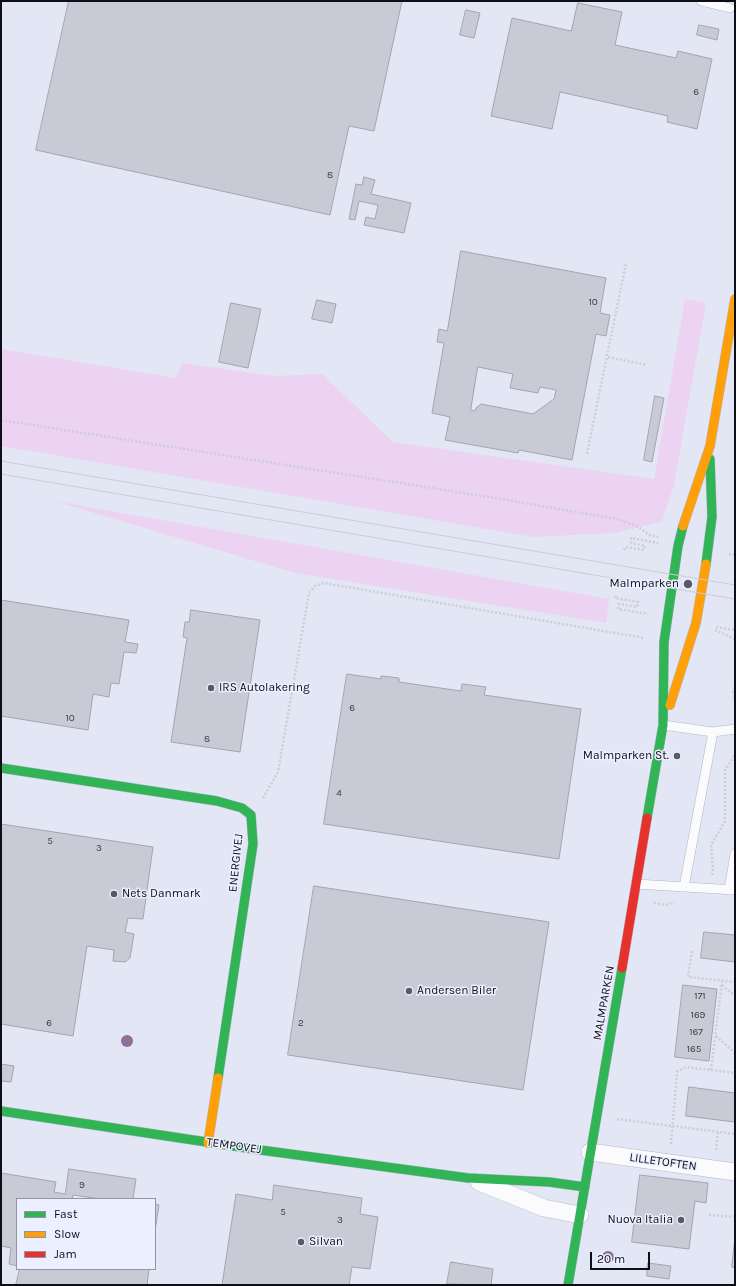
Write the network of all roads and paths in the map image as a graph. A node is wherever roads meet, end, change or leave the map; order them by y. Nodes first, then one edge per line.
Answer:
1 (701, 1) edge
2 (730, 8) dead end
3 (626, 263) dead end
4 (735, 299) edge
5 (608, 358) junction
6 (647, 365) dead end
7 (1, 420) edge
8 (710, 446) junction
9 (587, 454) dead end
10 (679, 540) junction
11 (649, 541) dead end
12 (624, 550) dead end
13 (616, 596) dead end
14 (632, 612) dead end
15 (735, 619) edge
16 (735, 624) edge
17 (733, 637) dead end
18 (644, 638) dead end
19 (735, 642) edge
20 (735, 688) edge
21 (735, 702) edge
22 (663, 725) junction
23 (735, 729) edge
24 (713, 732) junction
25 (735, 755) edge
26 (1, 768) edge
27 (251, 815) junction
28 (735, 854) edge
29 (636, 884) junction
30 (684, 887) junction
31 (706, 888) junction
32 (732, 890) edge
33 (692, 951) dead end
34 (722, 981) junction
35 (735, 982) edge
36 (722, 985) junction
37 (735, 996) edge
38 (716, 1036) junction
39 (735, 1053) edge
40 (711, 1070) junction
41 (735, 1073) edge
42 (1, 1111) edge
43 (597, 1116) junction
44 (673, 1126) junction
45 (735, 1134) edge
46 (208, 1143) junction
47 (590, 1152) junction
48 (668, 1163) junction
49 (735, 1172) edge
50 (468, 1178) junction
51 (584, 1187) junction
52 (580, 1215) junction
53 (709, 1215) dead end
54 (735, 1217) edge
55 (568, 1285) edge

1 - 2 lane
3 - 5 path
4 - 8 street, MALMPARKEN
5 - 6 path
5 - 9 path
7 - 10 path
8 - 10 street, MALMPARKEN
8 - 22 street, MALMPARKEN
10 - 22 street, MALMPARKEN
11 - 12 path
13 - 14 path
15 - 16 path
17 - 19 path
18 - 27 path
20 - 21 path
22 - 24 lane
22 - 29 street, MALMPARKEN
23 - 24 lane
24 - 30 lane
25 - 31 path
26 - 27 street
27 - 46 street, ENERGIVEJ
28 - 32 lane
29 - 30 lane
29 - 43 street, MALMPARKEN
30 - 31 lane
31 - 32 lane
33 - 34 path
34 - 35 path
34 - 36 path
36 - 37 path
36 - 38 path
38 - 39 path
38 - 40 path
40 - 41 path
40 - 44 path
42 - 46 street, TEMPOVEJ
43 - 44 path
43 - 47 street, MALMPARKEN
44 - 45 path
44 - 48 path
46 - 50 street, TEMPOVEJ
47 - 48 street, LILLETOFTEN
47 - 51 street, MALMPARKEN
48 - 49 street, LILLETOFTEN
50 - 51 street, TEMPOVEJ
50 - 52 street, TEMPOVEJ
51 - 52 street, MALMPARKEN
52 - 55 street, MALMPARKEN
53 - 54 path

